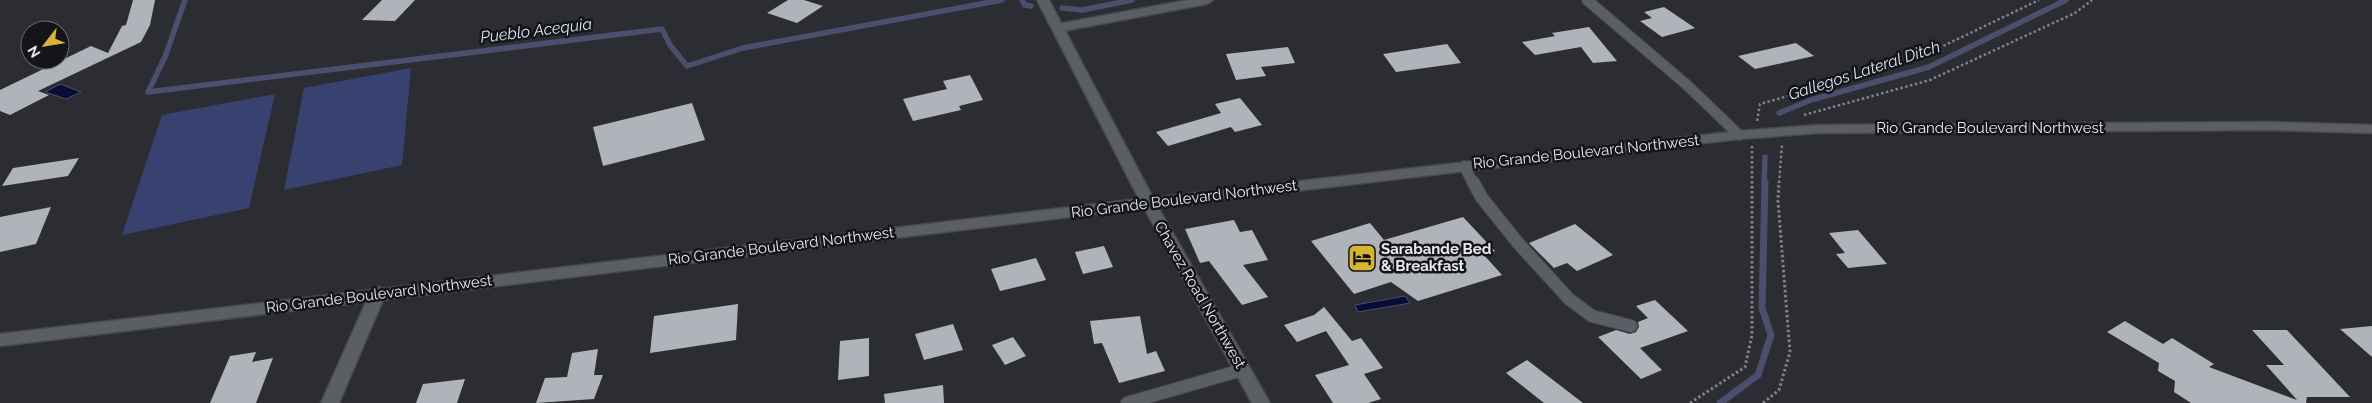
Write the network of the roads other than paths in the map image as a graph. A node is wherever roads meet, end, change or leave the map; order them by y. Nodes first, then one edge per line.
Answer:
1 (1043, 0) edge
2 (1207, 0) edge
3 (1587, 0) edge
4 (1058, 28) junction
5 (2372, 129) edge
6 (1739, 135) junction
7 (1464, 166) junction
8 (1148, 204) junction
9 (378, 293) junction
10 (1631, 326) dead end
11 (0, 340) edge
12 (1242, 370) junction
13 (330, 403) edge
14 (1127, 403) edge
15 (1261, 403) edge

1 - 4 street, Chavez Road Northwest
2 - 4 street
3 - 6 lane
4 - 8 street, Chavez Road Northwest
5 - 6 street, Rio Grande Boulevard Northwest
6 - 7 street, Rio Grande Boulevard Northwest
7 - 8 street, Rio Grande Boulevard Northwest
7 - 10 lane
8 - 9 street, Rio Grande Boulevard Northwest
8 - 12 street, Chavez Road Northwest
9 - 11 street, Rio Grande Boulevard Northwest
9 - 13 street
12 - 14 lane
12 - 15 street, Chavez Road Northwest

